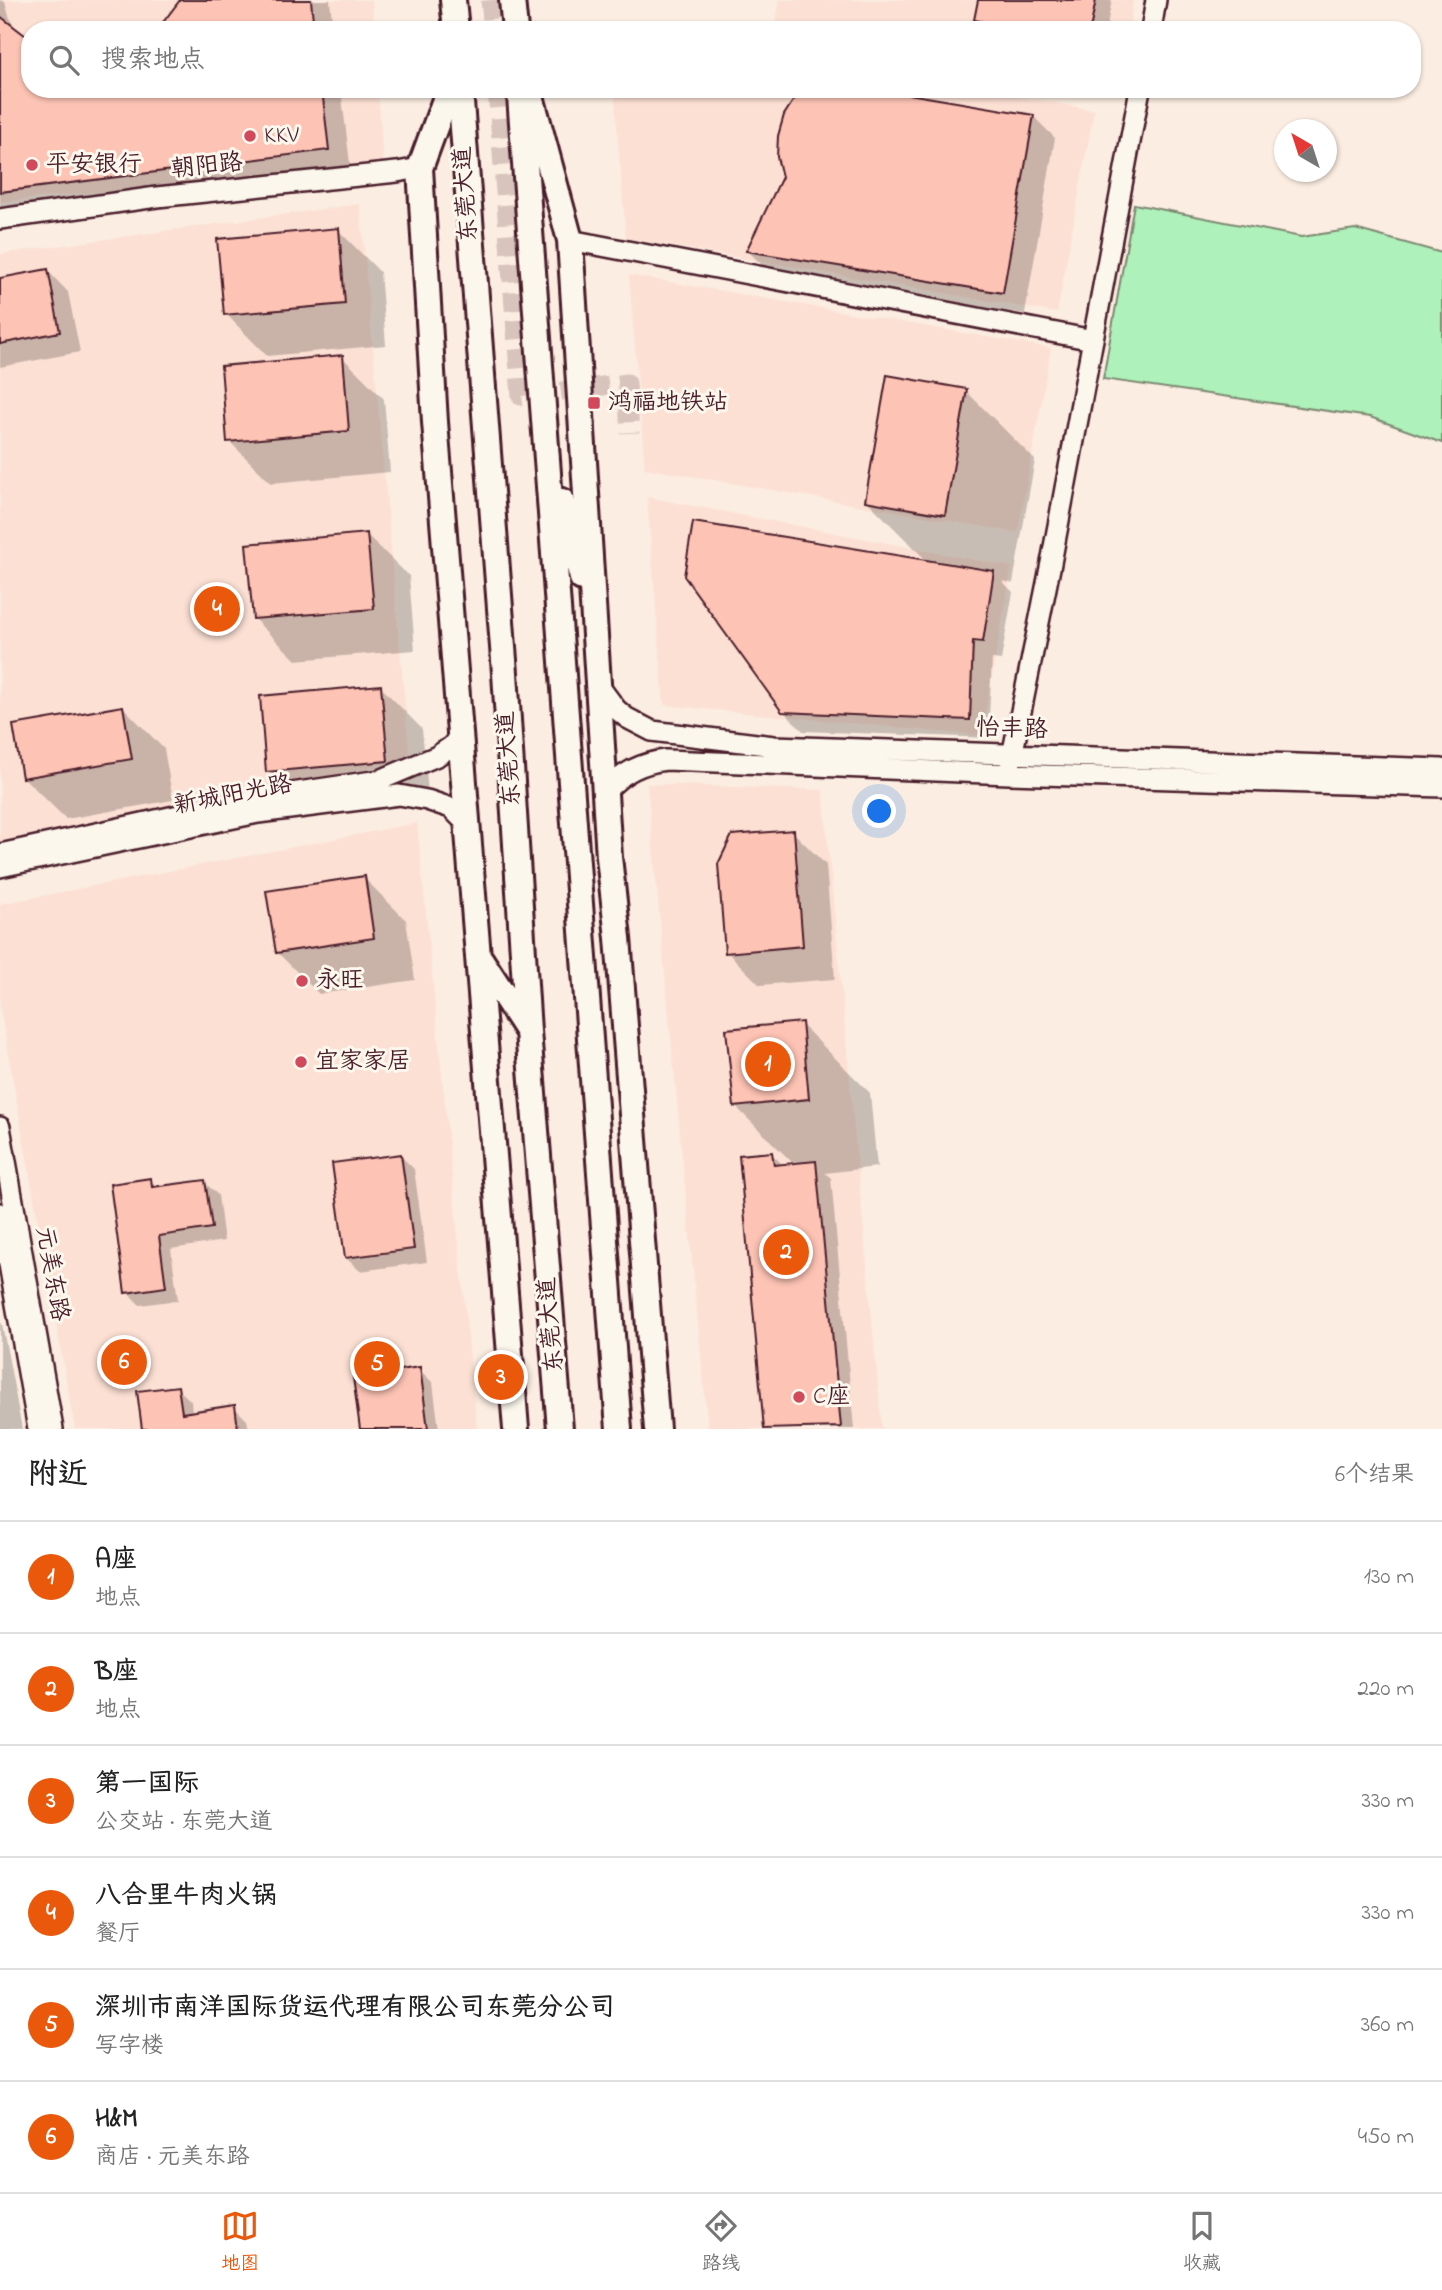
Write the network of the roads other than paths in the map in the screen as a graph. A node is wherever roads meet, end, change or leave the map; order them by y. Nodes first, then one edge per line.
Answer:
1 (453, 0) edge
2 (512, 0) edge
3 (1156, 0) edge
4 (455, 21) edge
5 (514, 21) edge
6 (1152, 21) edge
7 (446, 98) edge
8 (461, 98) edge
9 (520, 98) edge
10 (531, 98) edge
11 (1138, 98) edge
12 (419, 168) junction
13 (0, 219) edge
14 (570, 240) junction
15 (1093, 340) junction
16 (545, 436) junction
17 (595, 624) junction
18 (599, 686) junction
19 (461, 733) junction
20 (1010, 764) junction
21 (1442, 769) edge
22 (1442, 787) edge
23 (606, 791) junction
24 (468, 825) junction
25 (0, 854) edge
26 (0, 867) edge
27 (479, 956) junction
28 (528, 1031) junction
29 (0, 1127) edge
30 (0, 1213) edge
31 (38, 1429) edge
32 (53, 1429) edge
33 (516, 1429) edge
34 (560, 1429) edge
35 (619, 1429) edge
36 (657, 1429) edge

1 - 4 main road
2 - 5 main road
3 - 6 street
7 - 12 main road
8 - 28 main road, 东莞大道
9 - 16 main road
10 - 14 main road
11 - 15 street
12 - 13 street, 朝阳路
12 - 19 main road
14 - 15 street
14 - 17 main road
15 - 20 street
16 - 17 main road
16 - 35 main road
17 - 18 main road
18 - 20 street, 怡丰路
18 - 23 main road
19 - 24 main road
19 - 25 street, 新城阳光路
20 - 21 street, 怡丰路
20 - 22 street, 怡丰路
20 - 23 street, 怡丰路
23 - 36 main road
24 - 26 street, 新城阳光路
24 - 27 main road
27 - 28 main road
27 - 33 main road
28 - 34 main road, 东莞大道
29 - 32 street, 元美东路
30 - 31 street, 元美东路

